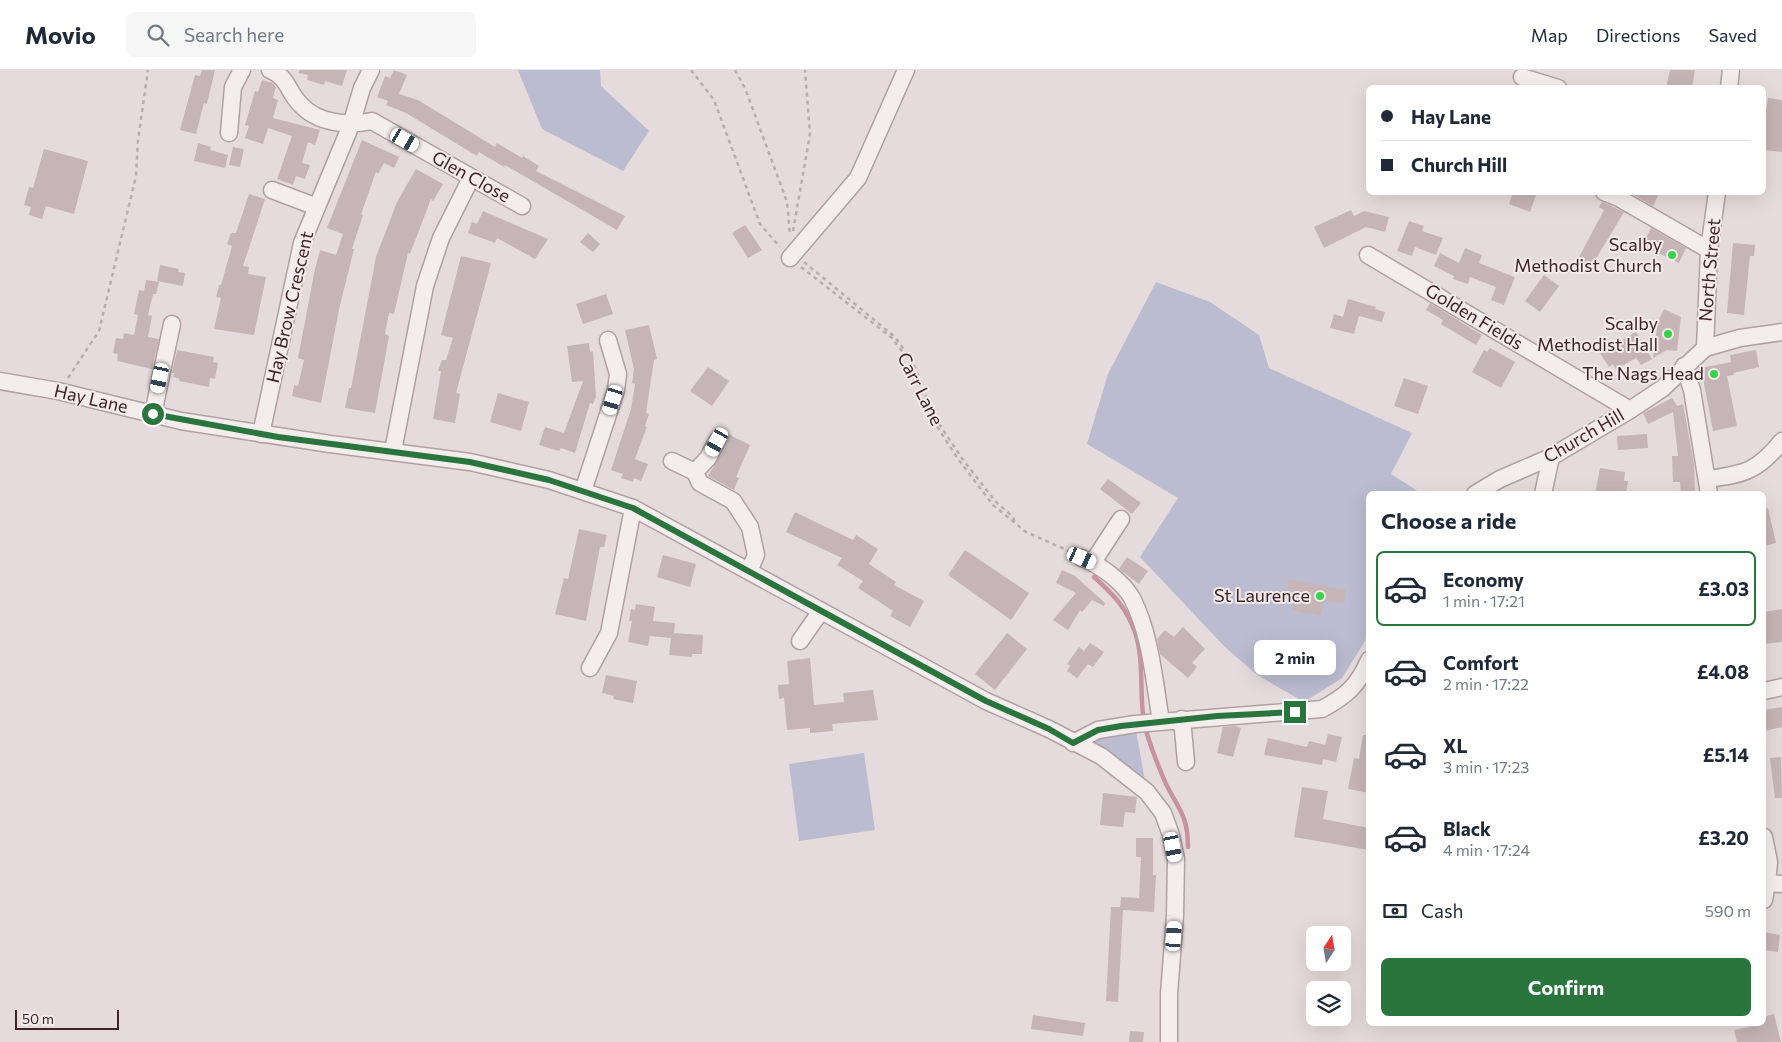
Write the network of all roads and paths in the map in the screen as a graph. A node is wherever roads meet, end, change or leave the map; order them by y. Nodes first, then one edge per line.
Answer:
1 (148, 70) edge
2 (242, 70) edge
3 (270, 70) edge
4 (372, 70) edge
5 (691, 70) edge
6 (735, 70) edge
7 (805, 70) edge
8 (906, 70) edge
9 (1730, 70) edge
10 (1519, 78) edge
11 (1546, 85) edge
12 (1729, 85) edge
13 (351, 125) junction
14 (229, 133) dead end
15 (471, 178) junction
16 (272, 190) dead end
17 (1612, 195) edge
18 (1717, 195) edge
19 (522, 206) dead end
20 (317, 207) junction
21 (1709, 250) junction
22 (1368, 255) dead end
23 (792, 256) junction
24 (172, 324) dead end
25 (1782, 332) edge
26 (608, 340) dead end
27 (1705, 348) junction
28 (1684, 366) junction
29 (0, 381) edge
30 (58, 391) junction
31 (1630, 410) junction
32 (153, 414) junction
33 (261, 434) junction
34 (1782, 441) edge
35 (717, 442) dead end
36 (392, 451) junction
37 (1550, 457) junction
38 (672, 461) dead end
39 (695, 472) junction
40 (1709, 487) edge
41 (583, 491) junction
42 (1480, 491) edge
43 (1544, 491) edge
44 (633, 508) junction
45 (1121, 519) dead end
46 (1088, 560) junction
47 (749, 571) junction
48 (822, 611) junction
49 (800, 641) dead end
50 (590, 668) dead end
51 (1366, 678) edge
52 (1782, 686) edge
53 (1766, 690) edge
54 (1182, 719) junction
55 (1149, 722) junction
56 (1073, 743) junction
57 (1186, 762) dead end
58 (1766, 847) edge
59 (1774, 884) edge
60 (1766, 897) edge
61 (1169, 1042) edge

1 - 30 path
2 - 14 street
3 - 13 street, Glen Close
4 - 13 street, Hay Brow Crescent
5 - 23 path
6 - 7 path
8 - 23 street
9 - 12 street
10 - 11 street
13 - 15 street, Glen Close
13 - 20 street, Hay Brow Crescent
15 - 19 street, Glen Close
15 - 36 street
16 - 20 street
17 - 21 street
18 - 21 street, North Street
20 - 33 street, Hay Brow Crescent
21 - 27 street, North Street
22 - 31 street, Golden Fields
23 - 46 path
24 - 32 street
25 - 27 street
26 - 41 street
27 - 28 street, Church Hill
28 - 31 street, Church Hill
28 - 40 street
29 - 30 street, Hay Lane
30 - 32 street, Hay Lane
31 - 37 street, Church Hill
32 - 33 street, Hay Lane
33 - 36 street, Hay Lane
34 - 40 street
35 - 39 street
36 - 41 street, Hay Lane
37 - 42 street, Church Hill
37 - 43 street
38 - 39 street
39 - 47 street
41 - 44 street, Hay Lane
44 - 47 street, Hay Lane
44 - 50 street
45 - 46 street
46 - 55 street
47 - 48 street, Hay Lane
48 - 49 street
48 - 56 street, Hay Lane
51 - 54 street
52 - 53 street
54 - 55 street
54 - 57 street
55 - 56 street
56 - 61 street, Hay Lane
58 - 59 street
59 - 60 street

